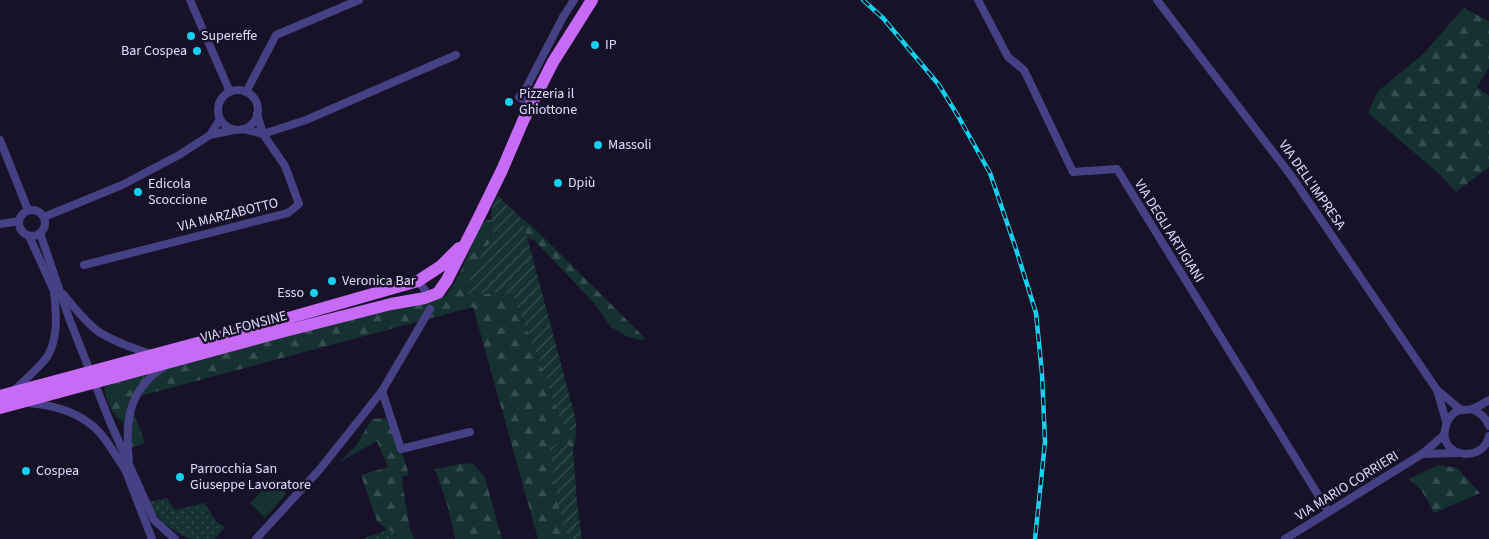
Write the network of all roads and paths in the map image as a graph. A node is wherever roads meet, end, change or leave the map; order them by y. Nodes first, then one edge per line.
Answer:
1 (190, 0) edge
2 (359, 0) edge
3 (574, 0) edge
4 (592, 0) edge
5 (978, 0) edge
6 (1157, 0) edge
7 (456, 55) dead end
8 (230, 92) junction
9 (246, 92) junction
10 (531, 105) junction
11 (257, 114) junction
12 (220, 119) junction
13 (243, 129) junction
14 (234, 130) junction
15 (263, 134) junction
16 (210, 135) junction
17 (0, 140) edge
18 (28, 210) junction
19 (44, 217) junction
20 (18, 221) junction
21 (0, 224) edge
22 (40, 233) junction
23 (29, 236) junction
24 (467, 241) junction
25 (84, 265) dead end
26 (418, 280) junction
27 (57, 290) junction
28 (428, 304) junction
29 (153, 354) junction
30 (178, 359) junction
31 (105, 373) junction
32 (1437, 390) junction
33 (382, 391) junction
34 (11, 397) edge
35 (1489, 400) edge
36 (0, 408) edge
37 (1460, 409) junction
38 (1472, 409) junction
39 (1446, 420) junction
40 (1489, 426) edge
41 (470, 432) dead end
42 (1444, 435) junction
43 (1489, 436) edge
44 (1457, 452) junction
45 (1422, 454) junction
46 (128, 469) junction
47 (1328, 511) junction
48 (152, 539) edge
49 (174, 539) edge
50 (256, 539) edge
51 (1285, 539) edge

1 - 8 street
2 - 9 street
3 - 10 street
4 - 10 main road, VIA ALFONSINE
5 - 47 street, VIA DEGLI ARTIGIANI
6 - 32 street, VIA DELL'IMPRESA
7 - 15 street
8 - 9 street
8 - 12 street
9 - 11 street, VIA MARZABOTTO
10 - 24 main road, VIA ALFONSINE
11 - 13 street
11 - 15 street, VIA MARZABOTTO
12 - 14 street
12 - 16 street
13 - 14 street
13 - 15 street
14 - 16 street
15 - 25 street, VIA MARZABOTTO
16 - 19 street
17 - 18 street
18 - 19 street
18 - 20 street
19 - 22 street
20 - 21 street
20 - 23 street
22 - 23 street
22 - 27 street
23 - 27 street
24 - 26 main road, VIA ALFONSINE
24 - 28 main road, VIA ALFONSINE
26 - 28 street
26 - 29 main road, VIA ALFONSINE
27 - 29 street
27 - 34 street
27 - 46 street
28 - 30 main road, VIA ALFONSINE
28 - 33 street
29 - 31 main road, VIA ALFONSINE
30 - 31 main road, VIA ALFONSINE
30 - 46 street
31 - 34 main road, VIA ALFONSINE
32 - 37 street, VIA DELL'IMPRESA
32 - 39 street, VIA DELL'IMPRESA
33 - 41 street
33 - 50 street
34 - 36 main road, VIA ALFONSINE
34 - 46 street
35 - 38 street
37 - 38 street
37 - 39 street
38 - 40 street
39 - 42 street
42 - 44 street
42 - 45 street, VIA MARIO CORRIERI
43 - 44 street, VIA MARIO CORRIERI
44 - 45 street, VIA MARIO CORRIERI
45 - 47 street, VIA MARIO CORRIERI
46 - 48 street
46 - 49 street
47 - 51 street, VIA MARIO CORRIERI

